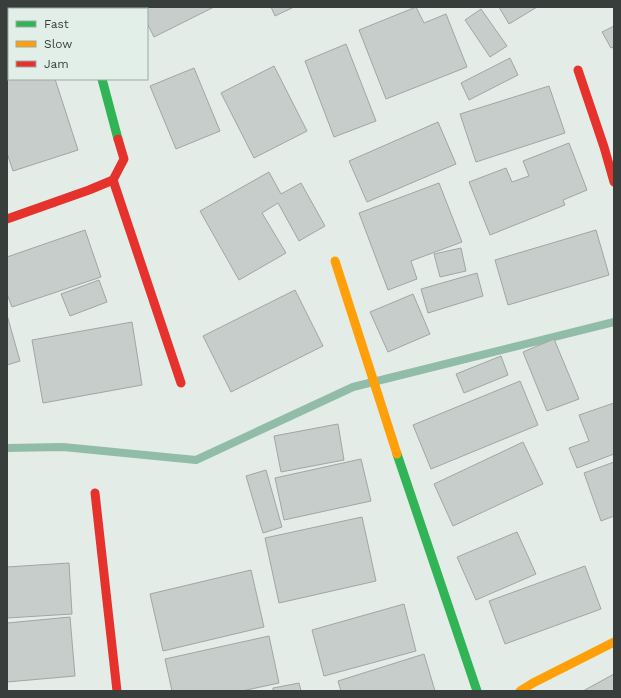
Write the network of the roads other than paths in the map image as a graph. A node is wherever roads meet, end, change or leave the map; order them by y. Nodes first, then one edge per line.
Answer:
1 (578, 70) dead end
2 (102, 80) edge
3 (113, 180) junction
4 (614, 182) edge
5 (7, 219) edge
6 (335, 261) dead end
7 (181, 383) dead end
8 (96, 493) dead end
9 (614, 642) edge
10 (531, 688) edge
11 (116, 691) edge
12 (477, 691) edge

1 - 4 street
2 - 3 street
3 - 5 street
3 - 7 street
6 - 12 street
8 - 11 street
9 - 10 street

